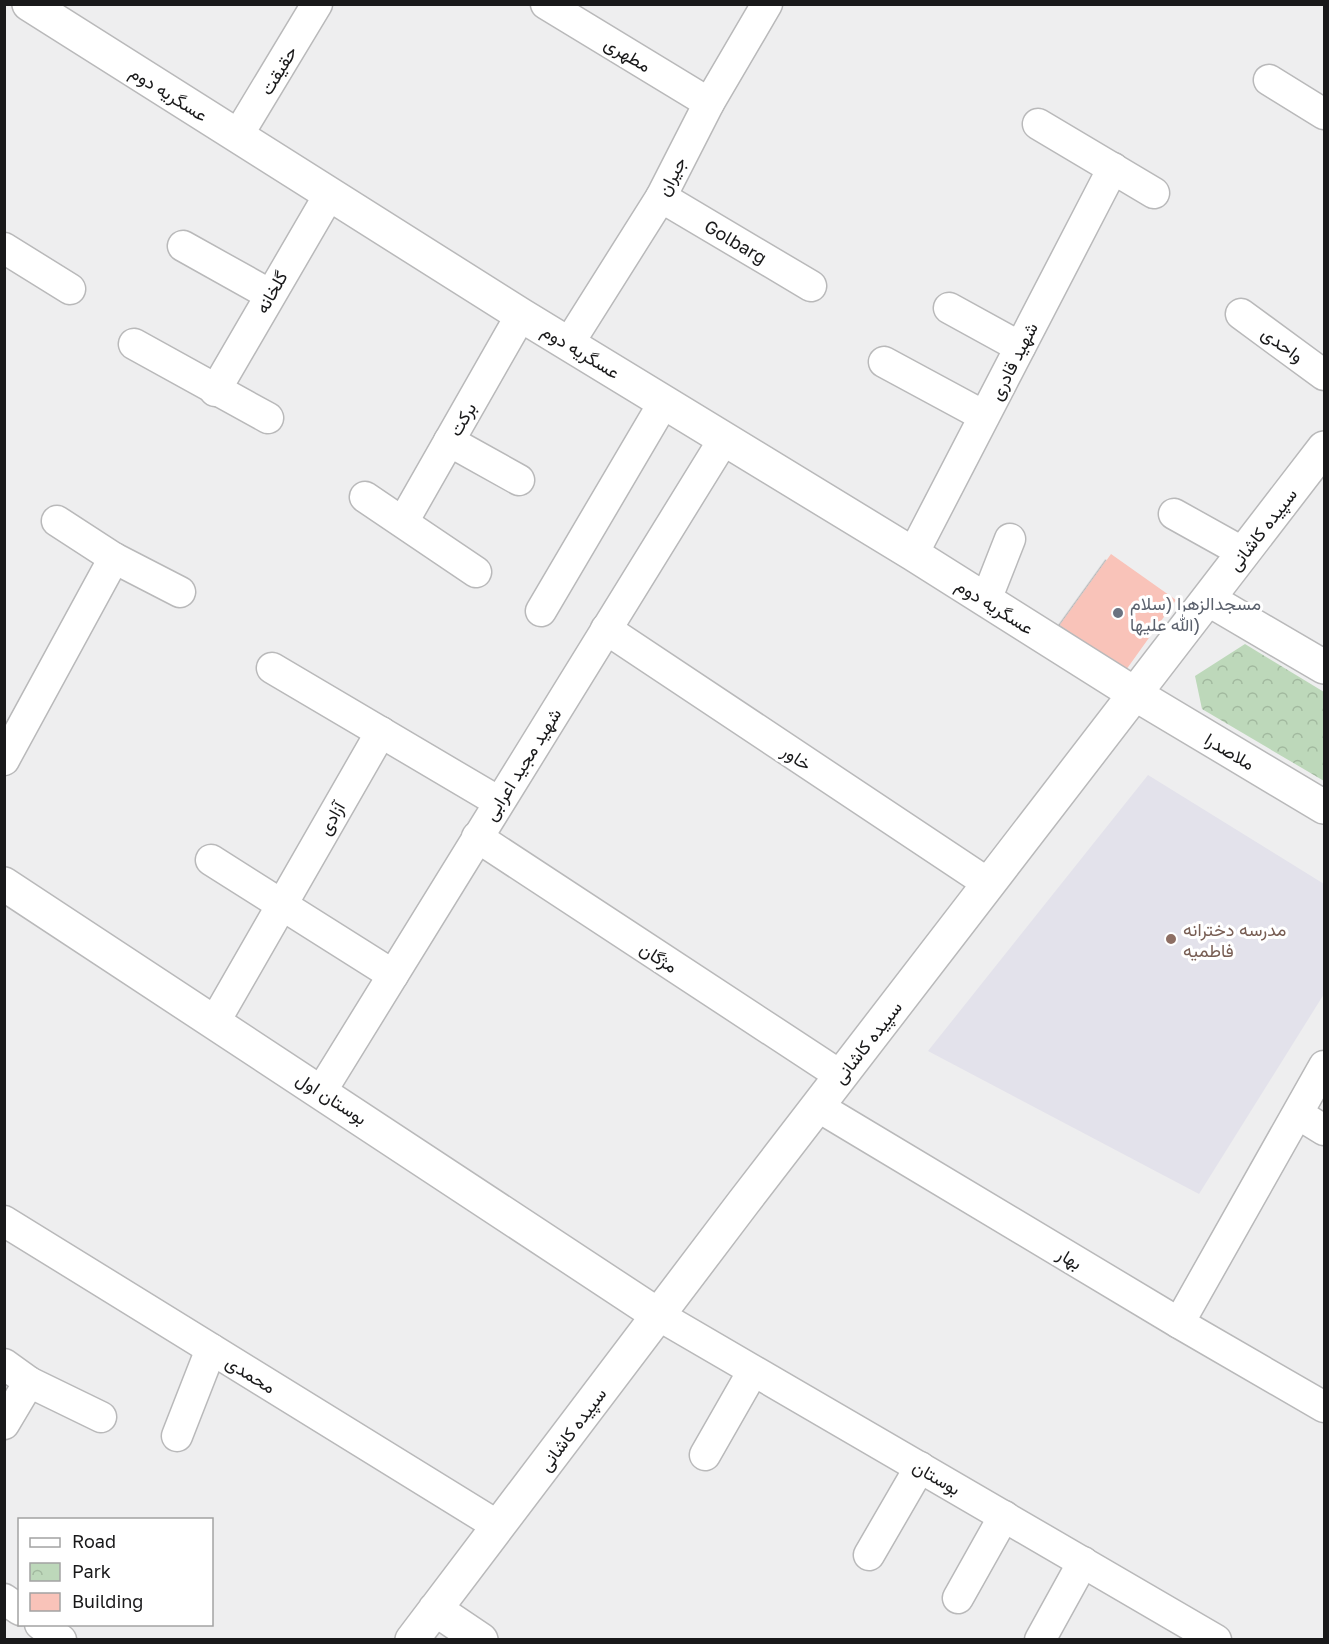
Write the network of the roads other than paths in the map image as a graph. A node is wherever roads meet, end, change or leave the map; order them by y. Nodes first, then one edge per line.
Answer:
1 (317, 4) edge
2 (546, 4) edge
3 (767, 4) edge
4 (41, 8) edge
5 (1269, 80) dead end
6 (709, 104) junction
7 (1324, 114) edge
8 (1038, 124) dead end
9 (238, 135) junction
10 (1113, 168) junction
11 (1154, 193) dead end
12 (329, 195) junction
13 (661, 197) junction
14 (183, 246) dead end
15 (4, 248) edge
16 (811, 286) dead end
17 (70, 289) dead end
18 (269, 294) junction
19 (949, 308) dead end
20 (1241, 314) dead end
21 (521, 315) junction
22 (569, 343) junction
23 (134, 344) dead end
24 (1020, 347) junction
25 (884, 362) dead end
26 (1324, 375) edge
27 (215, 391) junction
28 (664, 402) junction
29 (984, 416) junction
30 (268, 418) dead end
31 (724, 439) junction
32 (449, 441) junction
33 (1322, 458) edge
34 (519, 480) dead end
35 (365, 496) dead end
36 (1174, 514) dead end
37 (57, 521) dead end
38 (403, 522) junction
39 (1010, 539) dead end
40 (1244, 553) junction
41 (913, 554) junction
42 (114, 558) junction
43 (476, 572) dead end
44 (180, 592) dead end
45 (1208, 599) junction
46 (986, 600) junction
47 (541, 611) dead end
48 (606, 629) junction
49 (272, 668) dead end
50 (1324, 668) edge
51 (1135, 694) junction
52 (381, 732) junction
53 (4, 760) edge
54 (499, 802) junction
55 (1324, 807) edge
56 (477, 837) junction
57 (212, 860) dead end
58 (4, 884) edge
59 (989, 884) junction
60 (281, 904) junction
61 (393, 975) junction
62 (214, 1023) junction
63 (1324, 1066) edge
64 (841, 1076) junction
65 (322, 1090) junction
66 (817, 1106) junction
67 (1298, 1114) junction
68 (1324, 1130) edge
69 (4, 1221) edge
70 (658, 1315) junction
71 (1179, 1323) junction
72 (211, 1349) junction
73 (4, 1364) edge
74 (753, 1371) junction
75 (29, 1382) junction
76 (1324, 1407) edge
77 (101, 1417) dead end
78 (4, 1425) edge
79 (177, 1436) dead end
80 (705, 1455) dead end
81 (920, 1467) junction
82 (1004, 1516) junction
83 (498, 1526) junction
84 (869, 1555) dead end
85 (1083, 1562) junction
86 (958, 1598) dead end
87 (4, 1599) edge
88 (18, 1609) edge
89 (435, 1609) junction
90 (42, 1626) edge
91 (60, 1640) edge
92 (412, 1640) edge
93 (481, 1640) edge
94 (1040, 1640) edge
95 (1216, 1640) edge

1 - 9 street, حقیقت
2 - 6 street, مطهری
3 - 6 street, جیران
4 - 9 street, عسگریه دوم
5 - 7 street
6 - 13 street, جیران
8 - 10 street
9 - 12 street, عسگریه دوم
10 - 11 street
10 - 24 street, شهید قادری
12 - 18 street, گلخانه
12 - 21 street, عسگریه دوم
13 - 16 street, Golbarg
13 - 22 street, جیران
14 - 18 street
15 - 17 street
18 - 27 street, گلخانه
19 - 24 street
20 - 26 street, واحدی
21 - 22 street, عسگریه دوم
21 - 32 street, برکت
22 - 28 street, عسگریه دوم
23 - 27 street
24 - 29 street, شهید قادری
25 - 29 street
27 - 30 street
28 - 31 street, عسگریه دوم
28 - 47 street
29 - 41 street, شهید قادری
31 - 41 street, عسگریه دوم
31 - 48 street, شهید مجید اعرابی
32 - 34 street
32 - 38 street, برکت
33 - 40 street, سپیده کاشانی
35 - 38 street
36 - 40 street
37 - 42 street
38 - 43 street
39 - 46 street
40 - 45 street, سپیده کاشانی
41 - 46 street, عسگریه دوم
42 - 44 street
42 - 53 street
45 - 50 street
45 - 51 street, سپیده کاشانی
46 - 51 street, عسگریه دوم
48 - 54 street, شهید مجید اعرابی
48 - 59 street, خاور
49 - 52 street
51 - 55 street, ملاصدرا
51 - 59 street, سپیده کاشانی
52 - 54 street
52 - 60 street, آزادی
54 - 56 street, شهید مجید اعرابی
56 - 61 street, شهید مجید اعرابی
56 - 64 street, مژگان
57 - 60 street
58 - 62 street, بوستان اول
59 - 64 street, سپیده کاشانی
60 - 61 street
60 - 62 street, آزادی
61 - 65 street, شهید مجید اعرابی
62 - 65 street, بوستان اول
63 - 67 street
64 - 66 street, سپیده کاشانی
65 - 70 street, بوستان اول
66 - 70 street, سپیده کاشانی
66 - 71 street, بهار
67 - 68 street
67 - 71 street
69 - 72 street, محمدی
70 - 74 street, بوستان
70 - 83 street, سپیده کاشانی
71 - 76 street, بهار
72 - 79 street
72 - 83 street, محمدی
73 - 75 street
74 - 80 street
74 - 81 street, بوستان
75 - 77 street
75 - 78 street
81 - 82 street, بوستان
81 - 84 street
82 - 85 street, بوستان
82 - 86 street
83 - 89 street, سپیده کاشانی
85 - 94 street
85 - 95 street, بوستان
87 - 88 street
89 - 92 street, سپیده کاشانی
89 - 93 street
90 - 91 street

